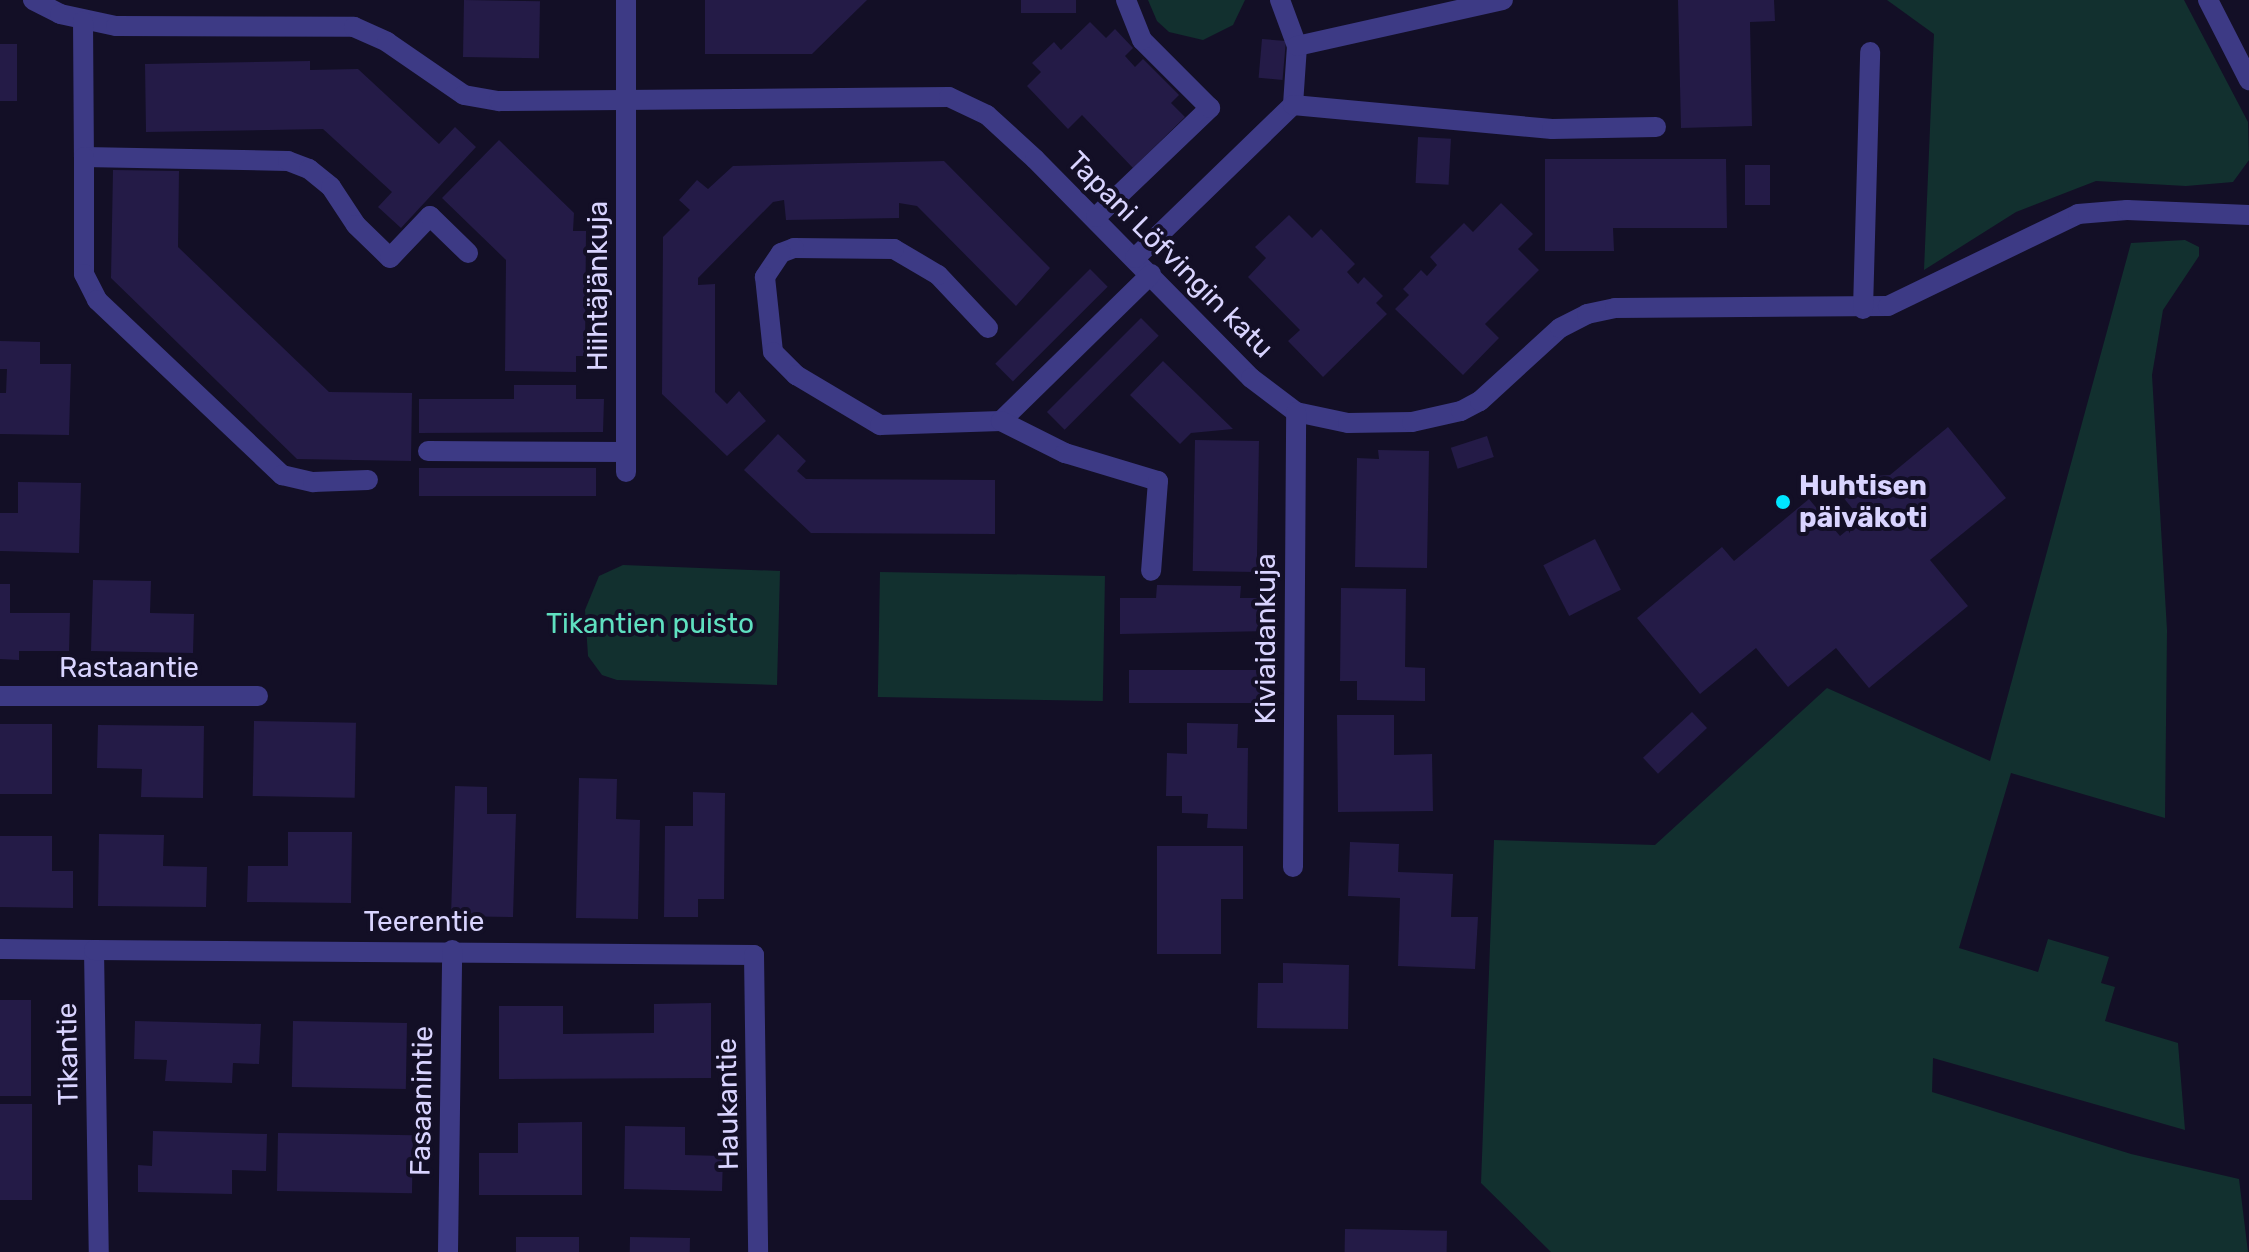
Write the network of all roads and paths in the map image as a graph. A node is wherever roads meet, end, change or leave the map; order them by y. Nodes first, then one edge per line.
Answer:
1 (33, 0) edge
2 (626, 0) edge
3 (1126, 0) edge
4 (1280, 0) edge
5 (1503, 0) edge
6 (2208, 0) edge
7 (83, 21) junction
8 (1297, 46) junction
9 (1870, 52) dead end
10 (2249, 80) edge
11 (626, 100) junction
12 (1293, 105) junction
13 (1656, 127) dead end
14 (84, 157) junction
15 (2249, 215) edge
16 (1096, 217) junction
17 (468, 253) dead end
18 (1135, 258) junction
19 (1151, 274) junction
20 (1863, 309) junction
21 (988, 328) dead end
22 (1296, 412) junction
23 (1001, 421) junction
24 (428, 451) dead end
25 (368, 480) dead end
26 (1151, 571) dead end
27 (0, 696) edge
28 (258, 696) dead end
29 (1293, 867) dead end
30 (0, 949) edge
31 (94, 950) junction
32 (452, 950) junction
33 (754, 955) joint
34 (99, 1252) edge
35 (448, 1252) edge
36 (758, 1252) edge

1 - 7 street, Tapani Löfvingin katu
2 - 11 street, Hiihtäjänkuja
3 - 16 street
4 - 8 street
5 - 8 street
6 - 10 street
7 - 11 street, Tapani Löfvingin katu
7 - 14 street
8 - 12 street
9 - 20 street
11 - 16 street, Tapani Löfvingin katu
11 - 24 street, Hiihtäjänkuja
12 - 13 street
12 - 18 street
14 - 17 street
14 - 25 street
15 - 20 street, Tapani Löfvingin katu
16 - 18 street, Tapani Löfvingin katu
18 - 19 street, Tapani Löfvingin katu
19 - 22 street, Tapani Löfvingin katu
19 - 23 street
20 - 22 street, Tapani Löfvingin katu
21 - 23 street
22 - 29 street, Kiviaidankuja
23 - 26 street
27 - 28 street, Rastaantie
30 - 31 street
31 - 32 street, Teerentie
31 - 34 street, Tikantie
32 - 33 street, Teerentie
32 - 35 street, Fasaanintie
33 - 36 street, Haukantie

